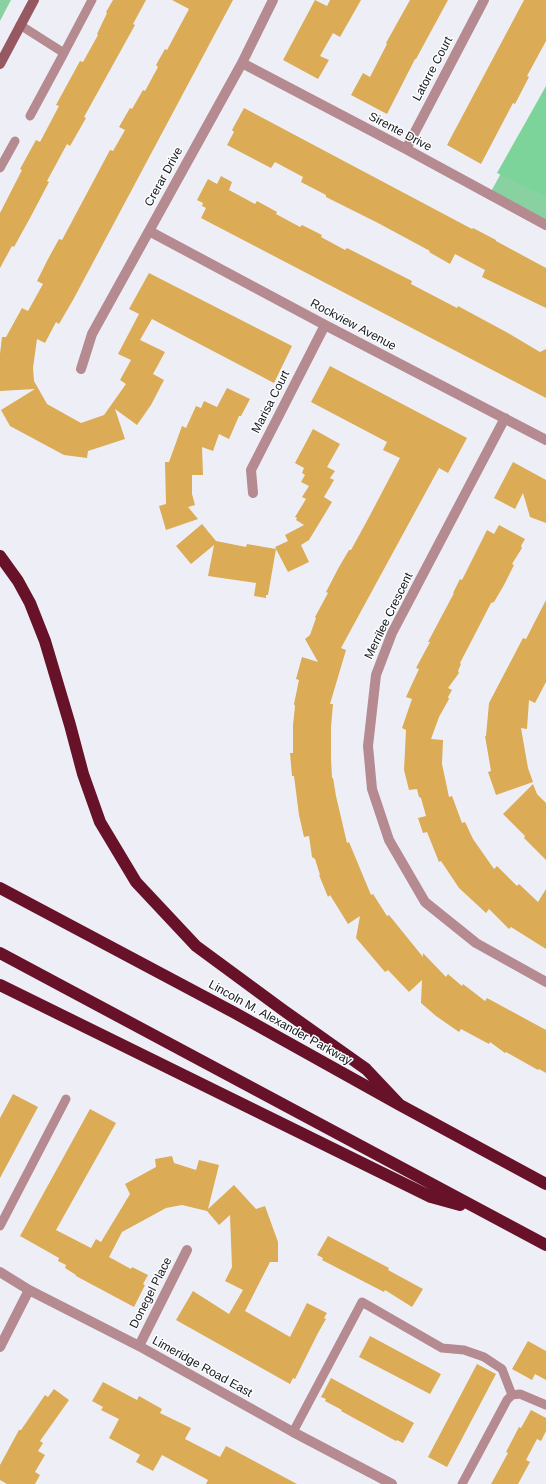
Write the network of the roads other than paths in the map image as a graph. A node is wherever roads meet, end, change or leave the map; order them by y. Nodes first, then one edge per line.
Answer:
1 (34, 0) edge
2 (92, 0) edge
3 (274, 0) edge
4 (484, 0) edge
5 (20, 26) junction
6 (64, 53) junction
7 (242, 63) junction
8 (0, 64) edge
9 (30, 116) dead end
10 (15, 141) dead end
11 (406, 149) junction
12 (0, 168) edge
13 (546, 225) edge
14 (149, 231) junction
15 (324, 325) junction
16 (81, 369) dead end
17 (505, 418) junction
18 (546, 440) edge
19 (252, 493) dead end
20 (0, 556) edge
21 (0, 561) edge
22 (11, 570) junction
23 (0, 888) edge
24 (0, 953) edge
25 (546, 982) edge
26 (0, 985) edge
27 (66, 1099) dead end
28 (400, 1105) junction
29 (546, 1184) edge
30 (482, 1211) junction
31 (0, 1226) edge
32 (546, 1245) edge
33 (187, 1250) dead end
34 (0, 1272) edge
35 (29, 1290) junction
36 (139, 1346) junction
37 (0, 1347) edge
38 (512, 1395) junction
39 (546, 1406) edge
40 (293, 1432) junction
41 (392, 1484) edge
42 (462, 1484) edge

1 - 5 main road
2 - 6 lane
3 - 7 street, Crerar Drive
4 - 11 street, Latorre Court
5 - 6 lane
5 - 8 main road
6 - 9 lane
7 - 11 street, Sirente Drive
7 - 14 street, Crerar Drive
10 - 12 lane
11 - 13 street, Sirente Drive
14 - 15 street, Rockview Avenue
14 - 16 street, Crerar Drive
15 - 17 street, Rockview Avenue
15 - 19 street, Marisa Court
17 - 18 street, Rockview Avenue
17 - 25 street, Merrilee Crescent
20 - 22 highway
21 - 22 highway
22 - 28 highway
23 - 28 highway, Lincoln M. Alexander Parkway
24 - 30 highway
26 - 30 highway
27 - 31 lane
28 - 29 highway, Lincoln M. Alexander Parkway
30 - 32 highway
33 - 36 street, Donegel Place
34 - 35 street, Limeridge Road East
35 - 36 street, Limeridge Road East
35 - 37 street
36 - 40 street, Limeridge Road East
38 - 39 lane
38 - 40 lane
38 - 42 lane
40 - 41 street, Limeridge Road East

